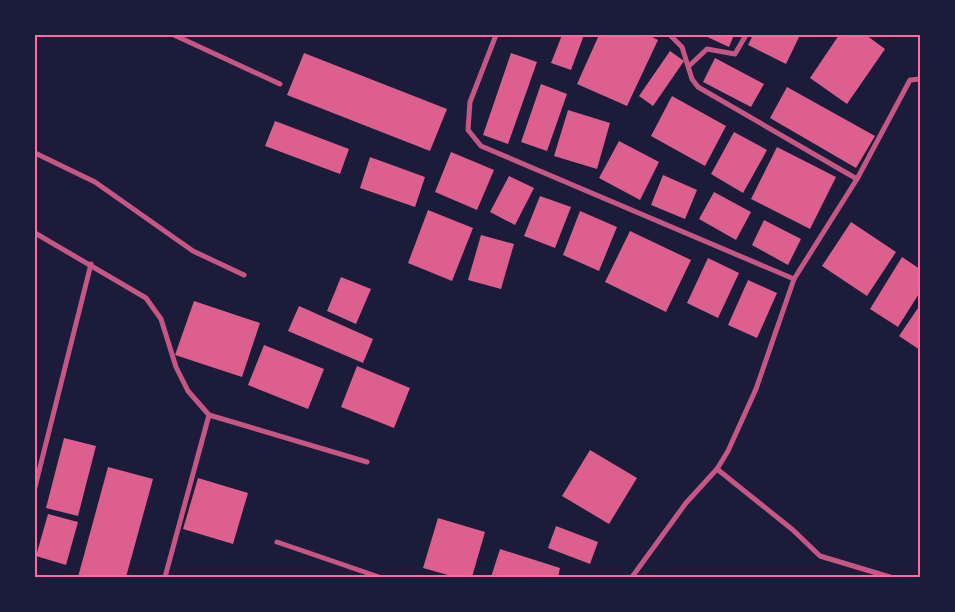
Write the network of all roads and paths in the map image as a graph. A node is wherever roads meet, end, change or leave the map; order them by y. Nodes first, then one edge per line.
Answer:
1 (174, 35) edge
2 (496, 35) edge
3 (670, 35) edge
4 (746, 35) edge
5 (689, 66) junction
6 (920, 79) edge
7 (280, 84) dead end
8 (35, 153) edge
9 (857, 180) junction
10 (35, 233) edge
11 (91, 264) junction
12 (244, 275) dead end
13 (794, 279) junction
14 (209, 415) junction
15 (366, 462) dead end
16 (717, 468) junction
17 (35, 487) edge
18 (277, 542) dead end
19 (165, 577) edge
20 (379, 577) edge
21 (632, 577) edge
22 (890, 577) edge

1 - 7 street
2 - 13 street
3 - 5 street
4 - 5 street
5 - 9 street
6 - 9 street
8 - 12 street
9 - 13 street
10 - 11 street
11 - 14 street
11 - 17 street
13 - 16 street
14 - 15 street
14 - 19 street
16 - 21 street
16 - 22 street
18 - 20 street

